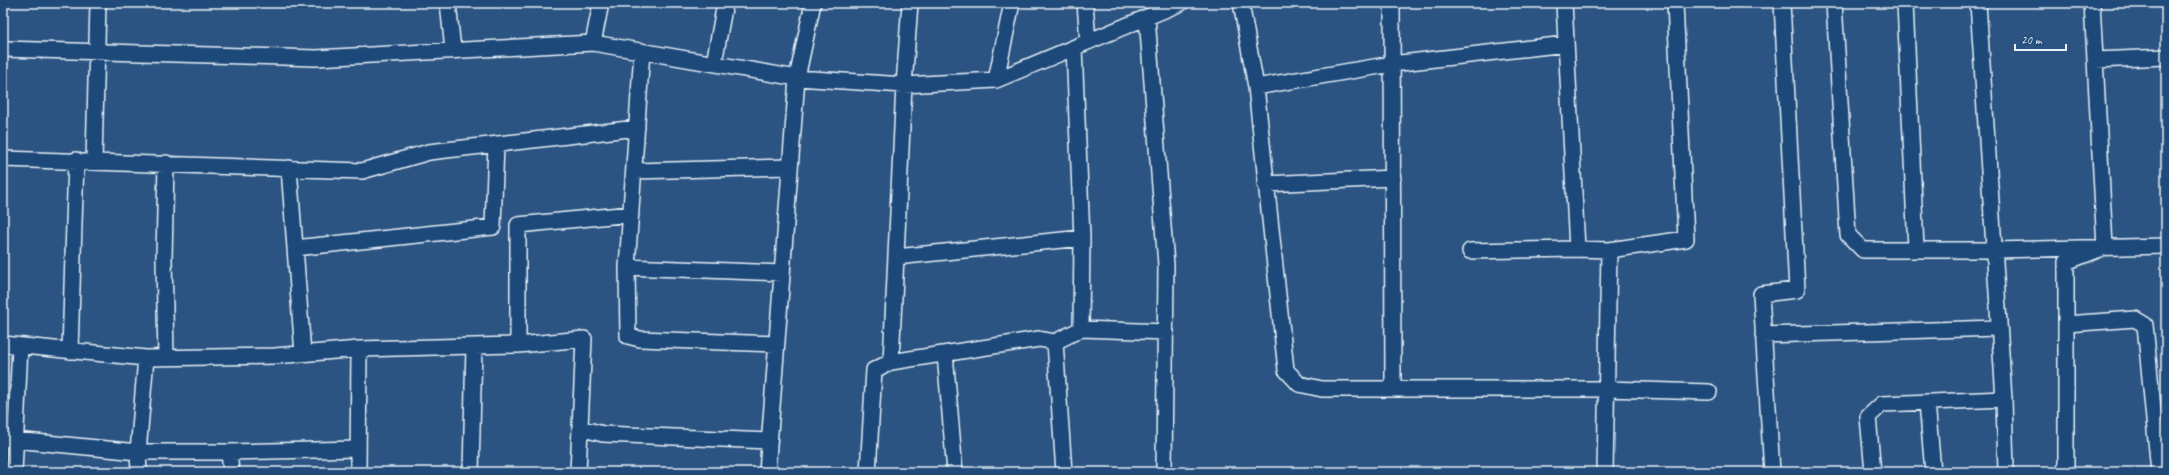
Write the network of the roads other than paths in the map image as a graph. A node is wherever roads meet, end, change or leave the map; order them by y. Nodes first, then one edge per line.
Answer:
1 (98, 3) edge
2 (448, 3) edge
3 (601, 3) edge
4 (724, 3) edge
5 (813, 3) edge
6 (910, 3) edge
7 (1012, 3) edge
8 (1085, 3) edge
9 (1181, 3) edge
10 (1241, 3) edge
11 (1392, 3) edge
12 (1564, 3) edge
13 (1675, 3) edge
14 (1782, 3) edge
15 (1834, 3) edge
16 (1905, 3) edge
17 (1978, 3) edge
18 (2092, 3) edge
19 (1147, 17) junction
20 (1088, 42) junction
21 (593, 43) junction
22 (1566, 44) junction
23 (1074, 48) junction
24 (3, 49) edge
25 (453, 50) junction
26 (96, 51) junction
27 (642, 51) junction
28 (2166, 57) edge
29 (2095, 60) junction
30 (714, 63) junction
31 (1392, 64) junction
32 (796, 78) junction
33 (996, 80) junction
34 (904, 85) junction
35 (1256, 88) junction
36 (637, 128) junction
37 (496, 144) junction
38 (3, 159) edge
39 (76, 160) junction
40 (94, 161) junction
41 (166, 163) junction
42 (790, 167) junction
43 (289, 168) junction
44 (634, 171) junction
45 (1393, 178) junction
46 (1265, 184) junction
47 (631, 214) junction
48 (518, 226) junction
49 (493, 227) junction
50 (1082, 238) junction
51 (2166, 246) edge
52 (2105, 247) junction
53 (295, 248) junction
54 (1577, 249) junction
55 (1916, 249) junction
56 (1609, 250) junction
57 (1994, 250) junction
58 (1470, 251) dead end
59 (896, 256) junction
60 (626, 266) junction
61 (782, 272) junction
62 (2066, 324) junction
63 (1999, 328) junction
64 (1081, 329) junction
65 (1166, 332) junction
66 (1764, 335) junction
67 (1055, 342) junction
68 (3, 344) edge
69 (776, 344) junction
70 (518, 345) junction
71 (20, 346) junction
72 (474, 346) junction
73 (358, 349) junction
74 (70, 351) junction
75 (303, 354) junction
76 (945, 354) junction
77 (146, 358) junction
78 (166, 358) junction
79 (891, 362) junction
80 (1393, 389) junction
81 (1606, 389) junction
82 (1709, 392) dead end
83 (2004, 399) junction
84 (1927, 402) junction
85 (580, 428) junction
86 (9, 439) edge
87 (769, 441) junction
88 (358, 449) junction
89 (138, 452) junction
90 (229, 452) junction
91 (14, 472) edge
92 (138, 472) edge
93 (231, 472) edge
94 (358, 472) edge
95 (471, 472) edge
96 (578, 472) edge
97 (766, 472) edge
98 (868, 472) edge
99 (955, 472) edge
100 (1064, 472) edge
101 (1164, 472) edge
102 (1605, 472) edge
103 (1772, 472) edge
104 (1873, 472) edge
105 (1933, 472) edge
106 (2006, 472) edge
107 (2066, 472) edge
108 (2159, 472) edge

1 - 26 street
2 - 25 street
3 - 21 street
4 - 30 street
5 - 32 street
6 - 34 street
7 - 33 street
8 - 20 street
9 - 19 street
10 - 35 street
11 - 31 street
12 - 22 street
13 - 56 street
14 - 66 street
15 - 55 street
16 - 55 street
17 - 57 street
18 - 29 street
19 - 20 street
19 - 65 street
20 - 23 street
21 - 25 street
21 - 27 street
22 - 31 street
22 - 54 street
23 - 33 street
23 - 50 street
24 - 26 street
25 - 26 street
26 - 40 street
27 - 30 street
27 - 36 street
28 - 29 street
29 - 52 street
30 - 32 street
31 - 35 street
31 - 45 street
32 - 34 street
32 - 42 street
33 - 34 street
34 - 59 street
35 - 46 street
36 - 37 street
36 - 44 street
37 - 43 street
37 - 49 street
38 - 39 street
39 - 40 street
39 - 74 street
40 - 41 street
41 - 43 street
41 - 78 street
42 - 44 street
42 - 61 street
43 - 53 street
44 - 47 street
45 - 46 street
45 - 80 street
46 - 80 street
47 - 48 street
47 - 60 street
48 - 49 street
48 - 70 street
49 - 53 street
50 - 59 street
50 - 64 street
51 - 52 street
52 - 57 street
52 - 62 street
53 - 75 street
54 - 56 street
54 - 58 street
55 - 57 street
56 - 81 street
57 - 63 street
59 - 79 street
60 - 61 street
60 - 69 street
61 - 69 street
62 - 107 street
62 - 108 street
63 - 66 street
63 - 83 street
64 - 65 street
64 - 67 street
65 - 101 street
66 - 103 street
67 - 76 street
67 - 100 street
68 - 71 street
69 - 87 street
70 - 72 street
70 - 85 street
71 - 74 street
71 - 86 street
72 - 73 street
72 - 95 street
73 - 75 street
73 - 88 street
74 - 77 street
75 - 78 street
76 - 79 street
76 - 99 street
77 - 78 street
77 - 89 street
79 - 98 street
80 - 81 street
81 - 82 street
81 - 102 street
83 - 84 street
83 - 106 street
84 - 104 street
84 - 105 street
85 - 87 street
85 - 96 street
86 - 89 street
86 - 91 street
87 - 97 street
88 - 90 street
88 - 94 street
89 - 90 street
89 - 92 street
90 - 93 street

